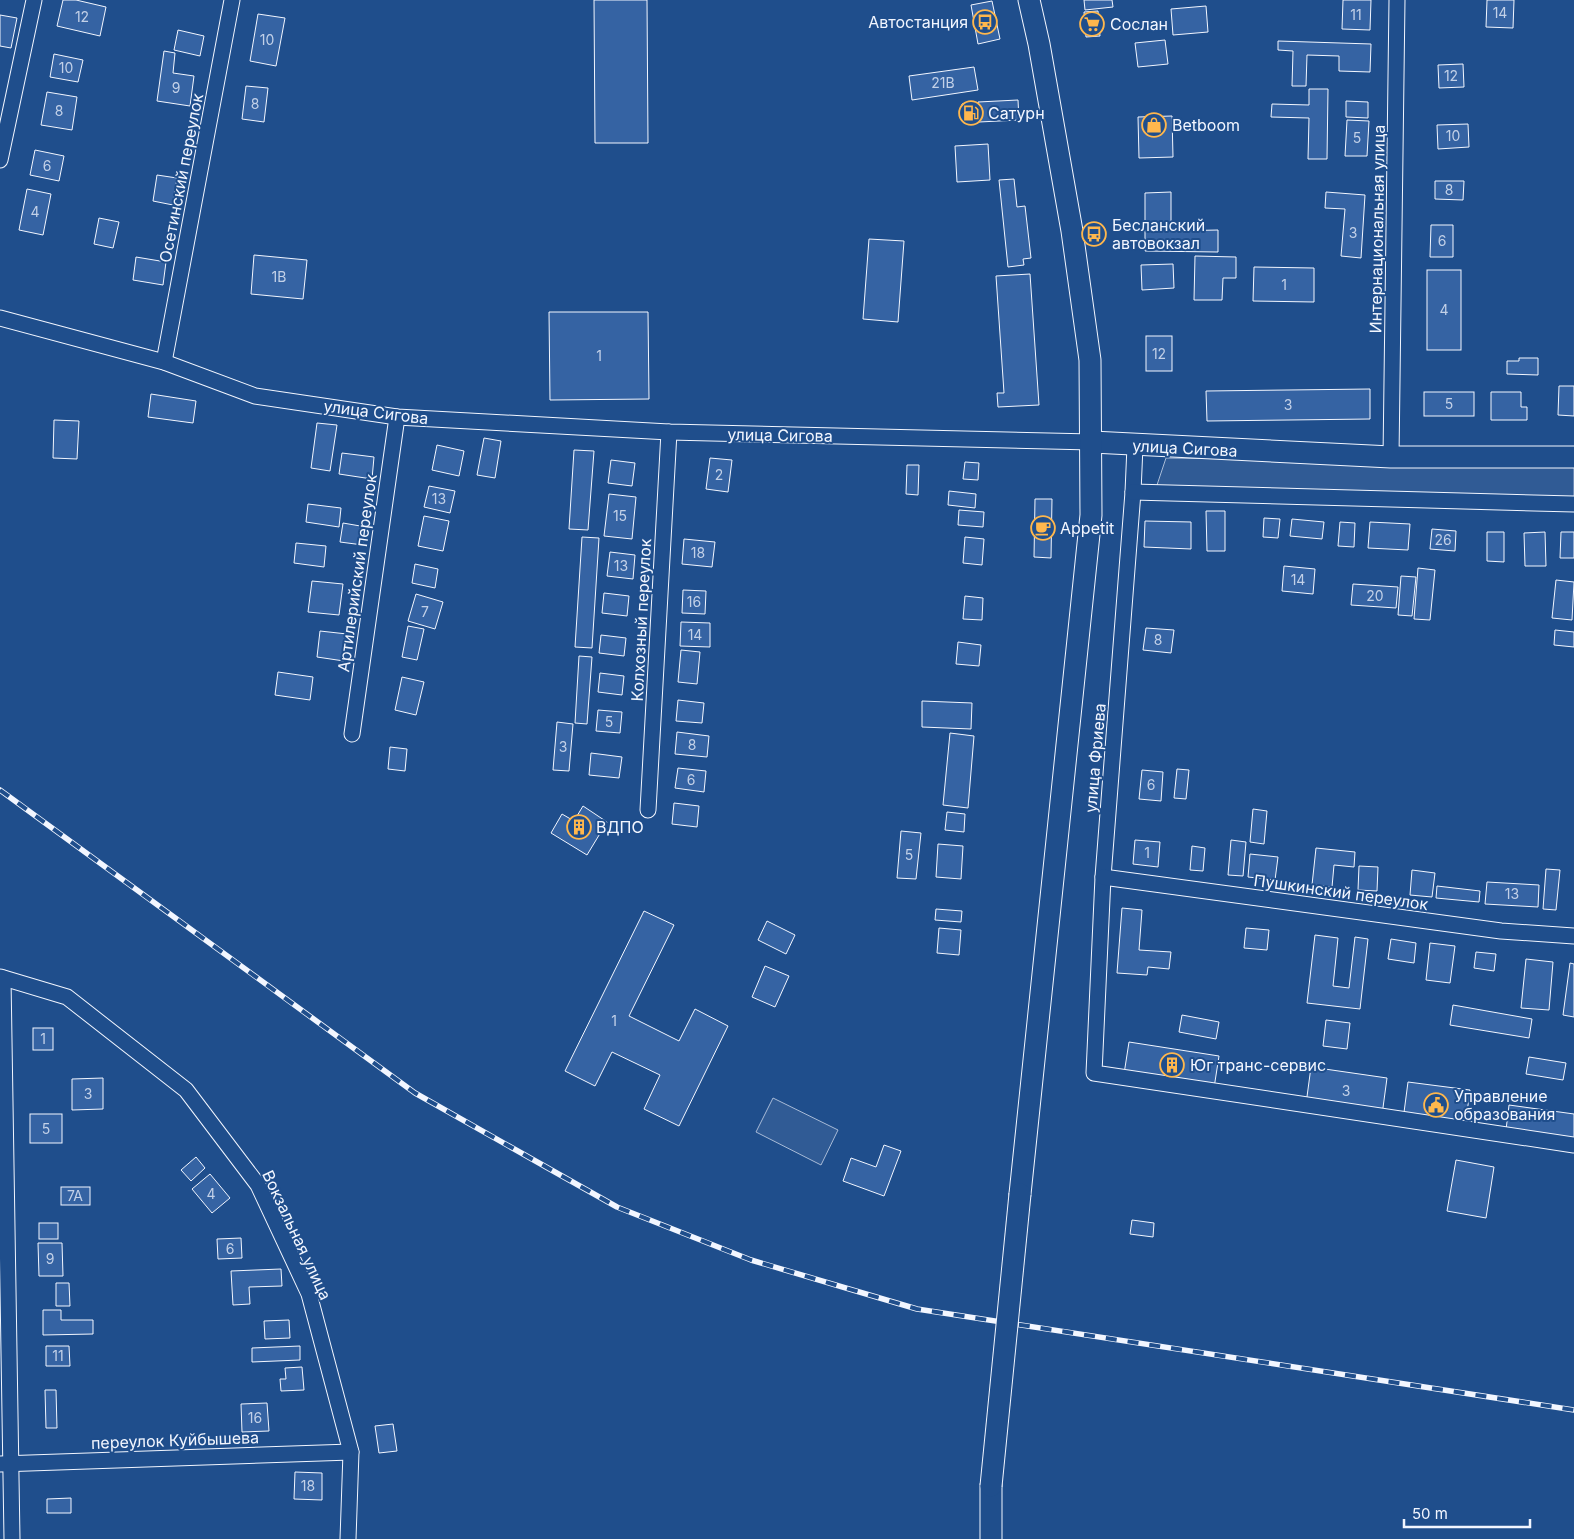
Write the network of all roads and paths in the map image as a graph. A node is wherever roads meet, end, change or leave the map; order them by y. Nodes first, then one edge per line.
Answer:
1 (34, 0) edge
2 (232, 0) edge
3 (1029, 0) edge
4 (1397, 0) edge
5 (0, 160) edge
6 (0, 318) edge
7 (164, 362) junction
8 (397, 417) junction
9 (668, 432) junction
10 (1092, 442) junction
11 (1135, 446) junction
12 (1574, 457) edge
13 (1391, 458) junction
14 (1133, 492) junction
15 (1574, 504) edge
16 (352, 734) dead end
17 (648, 810) dead end
18 (1103, 877) junction
19 (1574, 936) edge
20 (2, 978) edge
21 (1574, 1145) edge
22 (351, 1452) junction
23 (5, 1464) edge
24 (12, 1539) edge
25 (348, 1539) edge
26 (991, 1539) edge

1 - 5 street
2 - 7 street, Осетинский переулок
3 - 10 main road
4 - 13 street, Интернациональная улица
6 - 7 street, улица Сигова
7 - 8 street, улица Сигова
8 - 9 street, улица Сигова
8 - 16 street, Артилерийский переулок
9 - 10 street, улица Сигова
9 - 17 street, Колхозный переулок
10 - 11 main road, улица Сигова
10 - 26 main road, bridge
11 - 13 main road, улица Сигова
11 - 14 street, улица Фриева
12 - 13 main road, улица Сигова
14 - 15 street
14 - 18 street, улица Фриева
18 - 19 street, Пушкинский переулок
18 - 21 street, улица Фриева
20 - 22 street, Вокзальная улица
20 - 23 street
22 - 23 street, переулок Куйбышева
22 - 25 street, Вокзальная улица
23 - 24 street

